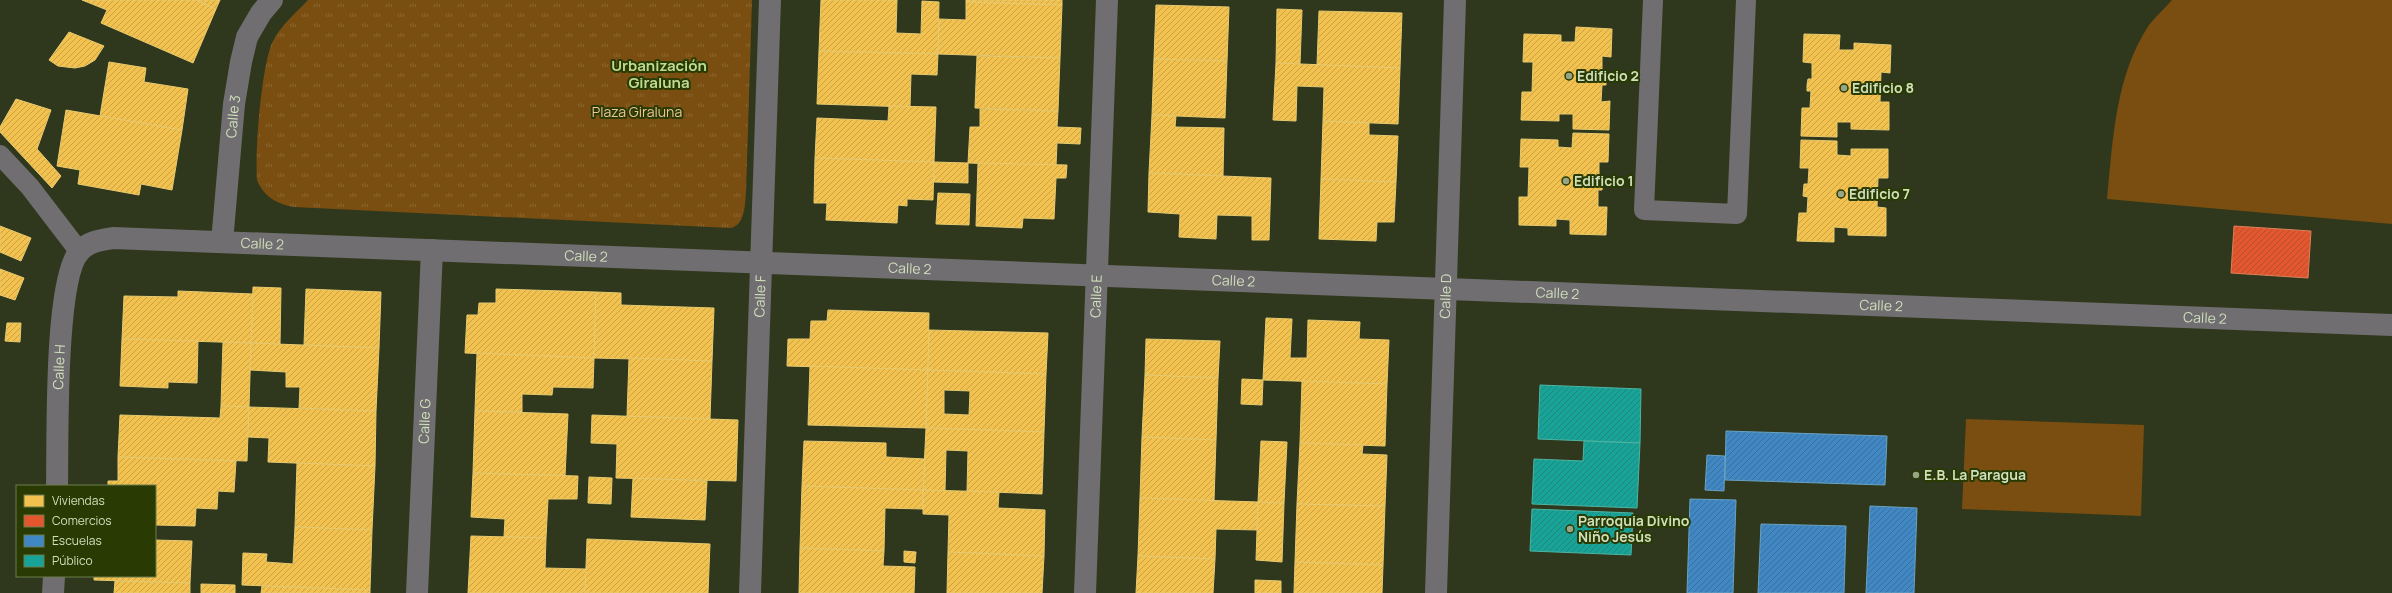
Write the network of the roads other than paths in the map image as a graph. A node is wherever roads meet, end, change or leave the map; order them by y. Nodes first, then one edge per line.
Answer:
1 (272, 0) edge
2 (770, 0) edge
3 (1107, 0) edge
4 (1455, 0) edge
5 (1653, 0) edge
6 (1746, 0) edge
7 (0, 155) edge
8 (222, 242) junction
9 (432, 250) junction
10 (79, 251) junction
11 (761, 262) junction
12 (1097, 275) junction
13 (1446, 288) junction
14 (2392, 325) edge
15 (57, 485) edge
16 (54, 577) edge
17 (53, 593) edge
18 (417, 593) edge
19 (750, 593) edge
20 (1085, 593) edge
21 (1436, 593) edge

1 - 8 street, Calle 3
2 - 11 street, Calle F
3 - 12 street, Calle E
4 - 13 street, Calle D
5 - 6 lane
7 - 10 lane
8 - 9 street, Calle 2
8 - 10 street, Calle 2
9 - 11 street, Calle 2
9 - 18 street, Calle G
10 - 15 street, Calle H
11 - 12 street, Calle 2
11 - 19 street, Calle F
12 - 13 street, Calle 2
12 - 20 street, Calle E
13 - 14 street, Calle 2
13 - 21 street, Calle D
16 - 17 street

